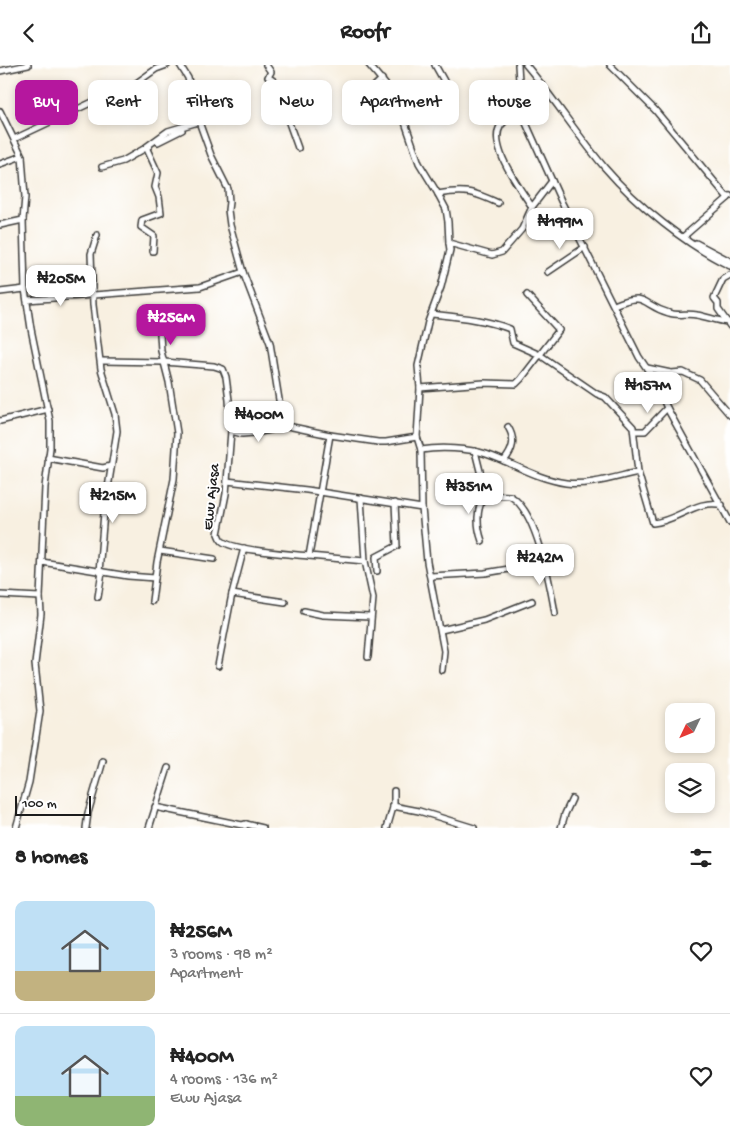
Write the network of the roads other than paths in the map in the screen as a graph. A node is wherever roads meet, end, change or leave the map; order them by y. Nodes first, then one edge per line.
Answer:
1 (28, 65) edge
2 (167, 65) edge
3 (180, 65) edge
4 (266, 65) edge
5 (369, 65) edge
6 (435, 65) edge
7 (518, 65) edge
8 (526, 65) edge
9 (610, 65) edge
10 (0, 71) edge
11 (382, 79) joint
12 (188, 80) edge
13 (443, 80) edge
14 (519, 80) edge
15 (537, 80) edge
16 (549, 96) edge
17 (0, 111) edge
18 (188, 125) edge
19 (199, 125) edge
20 (502, 125) edge
21 (527, 125) edge
22 (14, 139) junction
23 (146, 147) junction
24 (298, 148) dead end
25 (22, 156) junction
26 (0, 164) edge
27 (102, 167) dead end
28 (552, 181) junction
29 (438, 195) junction
30 (729, 197) edge
31 (498, 203) dead end
32 (532, 207) junction
33 (23, 220) junction
34 (0, 225) edge
35 (98, 235) dead end
36 (449, 243) junction
37 (585, 247) junction
38 (153, 251) dead end
39 (730, 265) edge
40 (243, 272) junction
41 (548, 272) dead end
42 (730, 275) edge
43 (25, 289) junction
44 (0, 292) edge
45 (93, 295) junction
46 (527, 295) dead end
47 (27, 300) junction
48 (614, 305) junction
49 (720, 311) junction
50 (431, 314) junction
51 (714, 320) junction
52 (729, 324) edge
53 (160, 334) dead end
54 (540, 355) junction
55 (101, 361) junction
56 (164, 362) junction
57 (647, 368) junction
58 (420, 389) junction
59 (667, 408) junction
60 (48, 409) junction
61 (730, 415) edge
62 (0, 421) edge
63 (283, 425) junction
64 (508, 427) dead end
65 (231, 431) junction
66 (634, 431) junction
67 (330, 435) junction
68 (417, 437) junction
69 (421, 450) junction
70 (476, 451) junction
71 (48, 458) junction
72 (504, 461) junction
73 (112, 466) junction
74 (104, 468) junction
75 (638, 472) junction
76 (110, 474) junction
77 (227, 481) junction
78 (320, 492) junction
79 (486, 495) junction
80 (361, 499) junction
81 (395, 503) junction
82 (722, 505) junction
83 (422, 508) junction
84 (730, 522) edge
85 (482, 541) dead end
86 (244, 548) junction
87 (160, 551) junction
88 (543, 555) junction
89 (309, 556) junction
90 (214, 559) dead end
91 (365, 561) junction
92 (42, 562) junction
93 (377, 571) dead end
94 (101, 572) junction
95 (430, 576) junction
96 (155, 578) junction
97 (232, 594) junction
98 (0, 595) edge
99 (40, 597) junction
100 (98, 597) dead end
101 (152, 601) dead end
102 (532, 601) dead end
103 (285, 602) dead end
104 (304, 611) dead end
105 (556, 613) dead end
106 (370, 617) junction
107 (441, 630) junction
108 (368, 657) dead end
109 (218, 666) dead end
110 (442, 670) dead end
111 (103, 761) dead end
112 (168, 767) dead end
113 (394, 791) dead end
114 (572, 799) dead end
115 (393, 806) junction
116 (156, 807) junction
117 (245, 826) edge
118 (16, 828) edge
119 (86, 828) edge
120 (149, 828) edge
121 (263, 828) edge
122 (387, 828) edge
123 (474, 828) edge
124 (561, 828) edge

1 - 10 street
2 - 22 street
3 - 12 street
4 - 24 street
5 - 11 street
6 - 13 street
7 - 14 street
8 - 15 street
9 - 30 street
11 - 29 street
16 - 39 street
17 - 22 street
18 - 23 street
19 - 40 street
20 - 32 street
21 - 28 street
22 - 25 street
23 - 27 street
23 - 38 street
25 - 26 street
25 - 33 street
28 - 32 street
28 - 37 street
29 - 31 street
29 - 36 street
30 - 39 street
32 - 36 street
33 - 34 street
33 - 43 street
35 - 45 street
36 - 50 street
37 - 41 street
37 - 48 street
40 - 45 street
40 - 63 street
42 - 49 street
43 - 44 street
43 - 47 street
45 - 47 street
45 - 55 street
46 - 54 street
47 - 60 street
48 - 51 street
48 - 57 street
49 - 51 street
49 - 52 street
50 - 54 street
50 - 58 street
51 - 52 street
53 - 56 street
54 - 58 street
54 - 66 street
55 - 56 street
55 - 73 street
56 - 65 street, Ewu Ajasa
56 - 87 street
57 - 59 street
57 - 61 street
58 - 68 street
59 - 66 street
59 - 82 street
60 - 62 street
60 - 71 street
63 - 65 street
63 - 67 street
64 - 72 street
65 - 77 street, Ewu Ajasa
66 - 75 street
67 - 68 street
67 - 78 street
68 - 69 street
69 - 70 street
69 - 83 street
70 - 72 street
70 - 79 street
71 - 74 street
71 - 92 street
72 - 75 street
73 - 74 street
73 - 76 street
74 - 76 street
75 - 82 street
76 - 94 street
77 - 78 street
77 - 86 street, Ewu Ajasa
78 - 80 street
78 - 89 street
79 - 85 street
79 - 88 street
80 - 81 street
80 - 91 street
81 - 83 street
81 - 93 street
82 - 84 street
83 - 95 street
86 - 89 street, Ewu Ajasa
86 - 97 street
87 - 90 street
87 - 96 street
88 - 95 street
88 - 105 street
89 - 91 street, Ewu Ajasa
91 - 106 street
92 - 94 street
92 - 99 street
94 - 96 street
94 - 100 street
95 - 107 street
96 - 101 street
97 - 103 street
97 - 109 street
98 - 99 street
99 - 118 street
102 - 107 street
104 - 106 street
106 - 108 street
107 - 110 street
111 - 119 street
112 - 116 street
113 - 115 street
114 - 124 street
115 - 122 street
115 - 123 street
116 - 117 street
116 - 120 street
117 - 121 street

